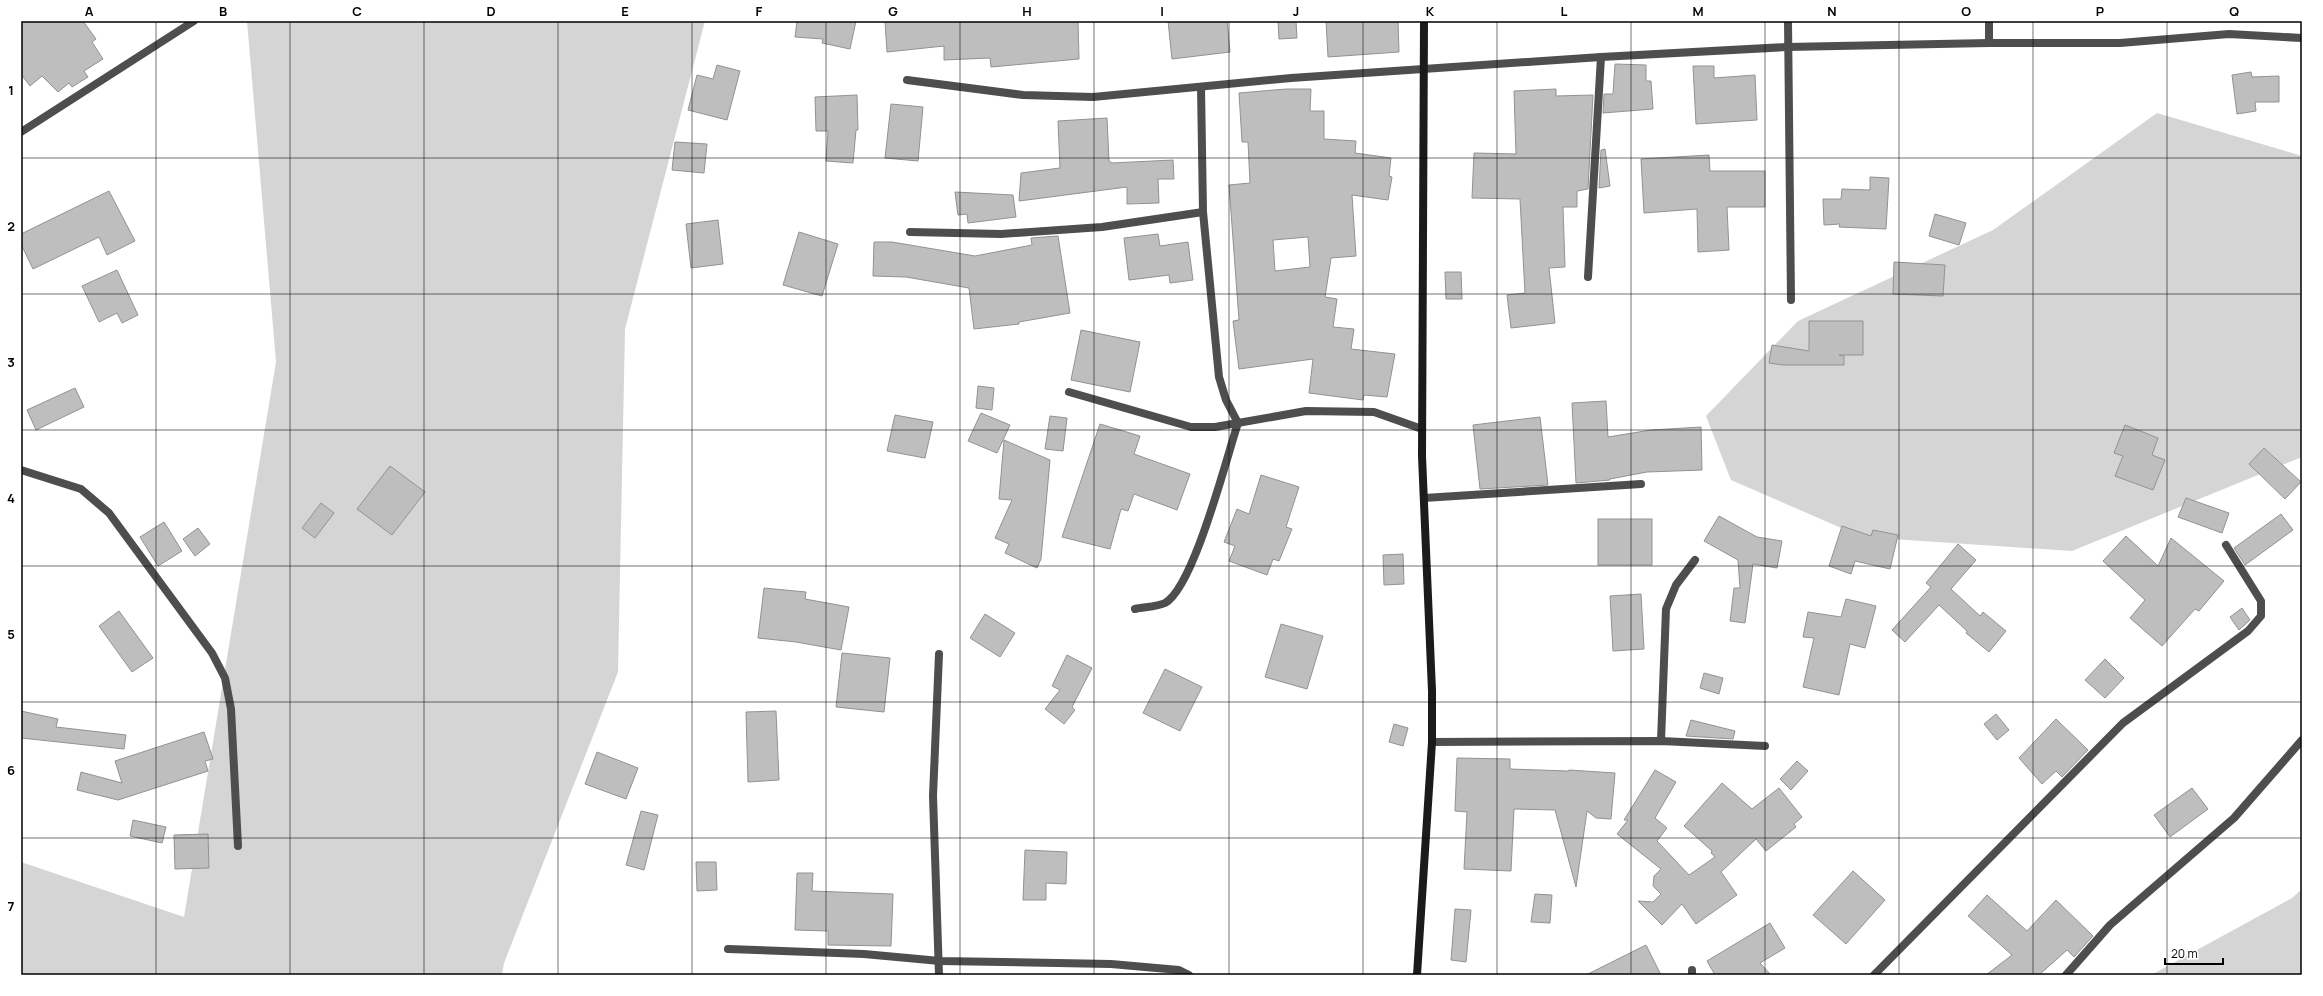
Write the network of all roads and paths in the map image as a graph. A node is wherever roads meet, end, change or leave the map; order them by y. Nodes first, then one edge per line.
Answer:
1 (194, 21) edge
2 (1424, 21) edge
3 (1788, 21) edge
4 (1989, 21) edge
5 (2302, 38) edge
6 (1989, 43) junction
7 (1787, 47) junction
8 (1601, 57) junction
9 (1422, 69) junction
10 (907, 80) dead end
11 (1201, 86) junction
12 (21, 132) edge
13 (1203, 212) junction
14 (910, 232) dead end
15 (1588, 277) dead end
16 (1791, 300) dead end
17 (1069, 392) dead end
18 (1238, 423) junction
19 (1422, 429) junction
20 (21, 470) edge
21 (1642, 484) dead end
22 (1424, 498) junction
23 (2226, 545) dead end
24 (1695, 560) dead end
25 (1135, 609) dead end
26 (939, 654) dead end
27 (2302, 740) edge
28 (1661, 741) junction
29 (1432, 742) junction
30 (1765, 746) dead end
31 (238, 846) dead end
32 (728, 949) dead end
33 (940, 961) junction
34 (940, 975) edge
35 (1189, 975) edge
36 (1417, 975) edge
37 (1874, 975) edge
38 (2066, 975) edge

1 - 12 street
2 - 9 street
3 - 7 street
4 - 6 street
5 - 6 street
6 - 7 street
7 - 8 street
7 - 16 street
8 - 9 street
8 - 15 street
9 - 11 street
9 - 19 street
10 - 11 street
11 - 13 street
13 - 14 street
13 - 18 street
17 - 18 street
18 - 19 street
18 - 25 street
19 - 22 street
20 - 31 street
21 - 22 street
22 - 29 street
23 - 37 street
24 - 28 street
26 - 33 street
27 - 38 street
28 - 29 street
28 - 30 street
29 - 36 street
32 - 33 street
33 - 34 street
33 - 35 street

